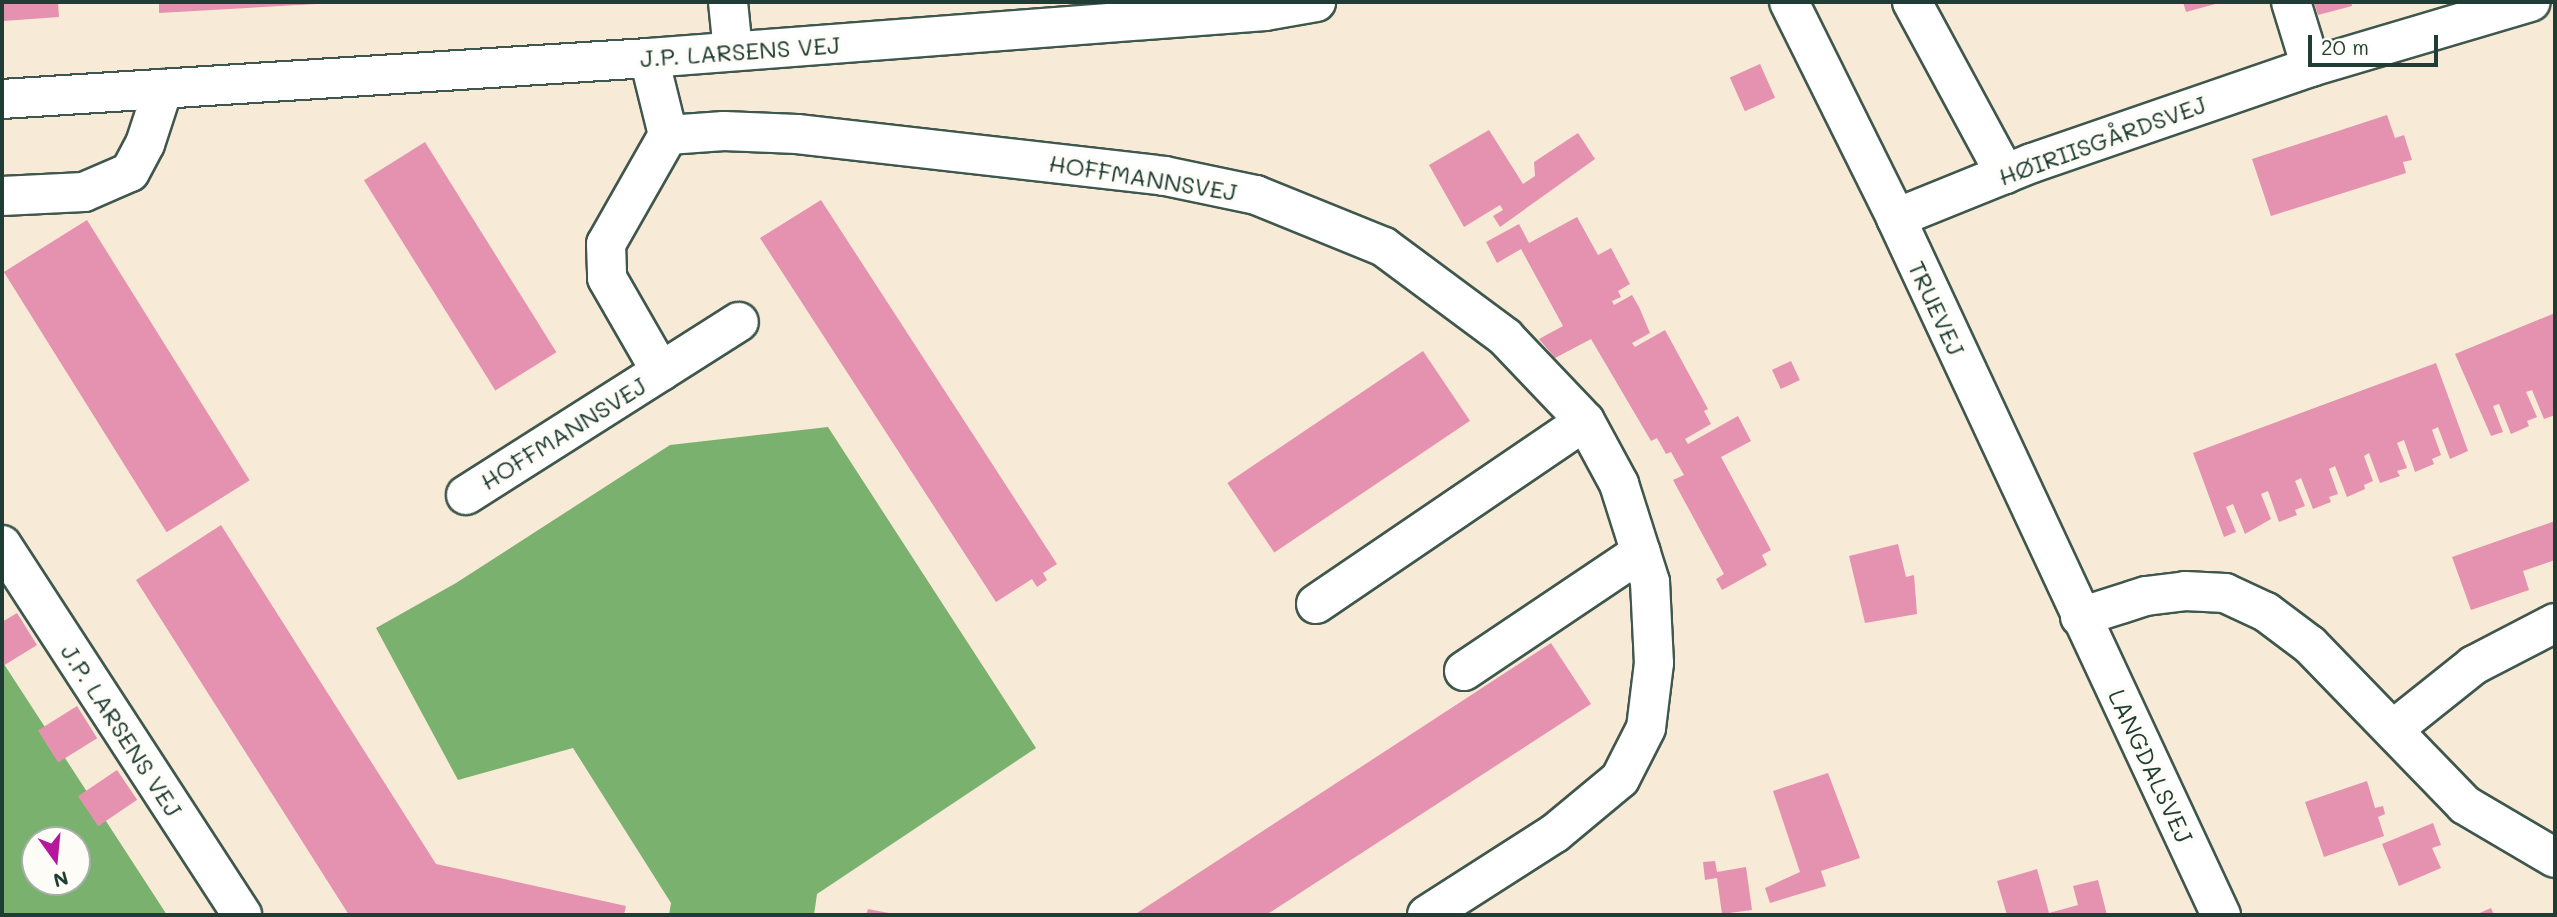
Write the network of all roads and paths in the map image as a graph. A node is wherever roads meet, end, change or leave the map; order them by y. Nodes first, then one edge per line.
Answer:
1 (728, 2) edge
2 (1316, 2) edge
3 (1789, 2) edge
4 (1912, 2) edge
5 (2291, 2) edge
6 (2531, 2) edge
7 (733, 51) junction
8 (649, 58) junction
9 (2311, 67) junction
10 (163, 89) junction
11 (2, 99) edge
12 (668, 135) junction
13 (2005, 174) junction
14 (2, 196) edge
15 (1896, 218) junction
16 (739, 322) dead end
17 (660, 372) junction
18 (1586, 421) junction
19 (466, 495) dead end
20 (2, 545) edge
21 (1642, 552) junction
22 (1316, 604) dead end
23 (2080, 617) junction
24 (2555, 623) edge
25 (1464, 671) dead end
26 (2395, 728) junction
27 (2555, 859) edge
28 (242, 915) edge
29 (1427, 915) edge
30 (2221, 915) edge

1 - 7 street
2 - 7 street, J.P. LARSENS VEJ
3 - 15 street, TRUEVEJ
4 - 13 street
5 - 9 street
6 - 9 street, HØIRIISGÅRDSVEJ
7 - 8 street, J.P. LARSENS VEJ
8 - 10 street, J.P. LARSENS VEJ
8 - 12 street
9 - 13 street, HØIRIISGÅRDSVEJ
10 - 11 street, J.P. LARSENS VEJ
10 - 14 street
12 - 17 street, HOFFMANNSVEJ
12 - 18 street, HOFFMANNSVEJ
13 - 15 street, HØIRIISGÅRDSVEJ
15 - 23 street, TRUEVEJ
16 - 17 street, HOFFMANNSVEJ
17 - 19 street, HOFFMANNSVEJ
18 - 21 street, HOFFMANNSVEJ
18 - 22 street
20 - 28 street, J.P. LARSENS VEJ
21 - 25 street
21 - 29 street, HOFFMANNSVEJ
23 - 26 street
23 - 30 street, LANGDALSVEJ
24 - 26 street
26 - 27 street

